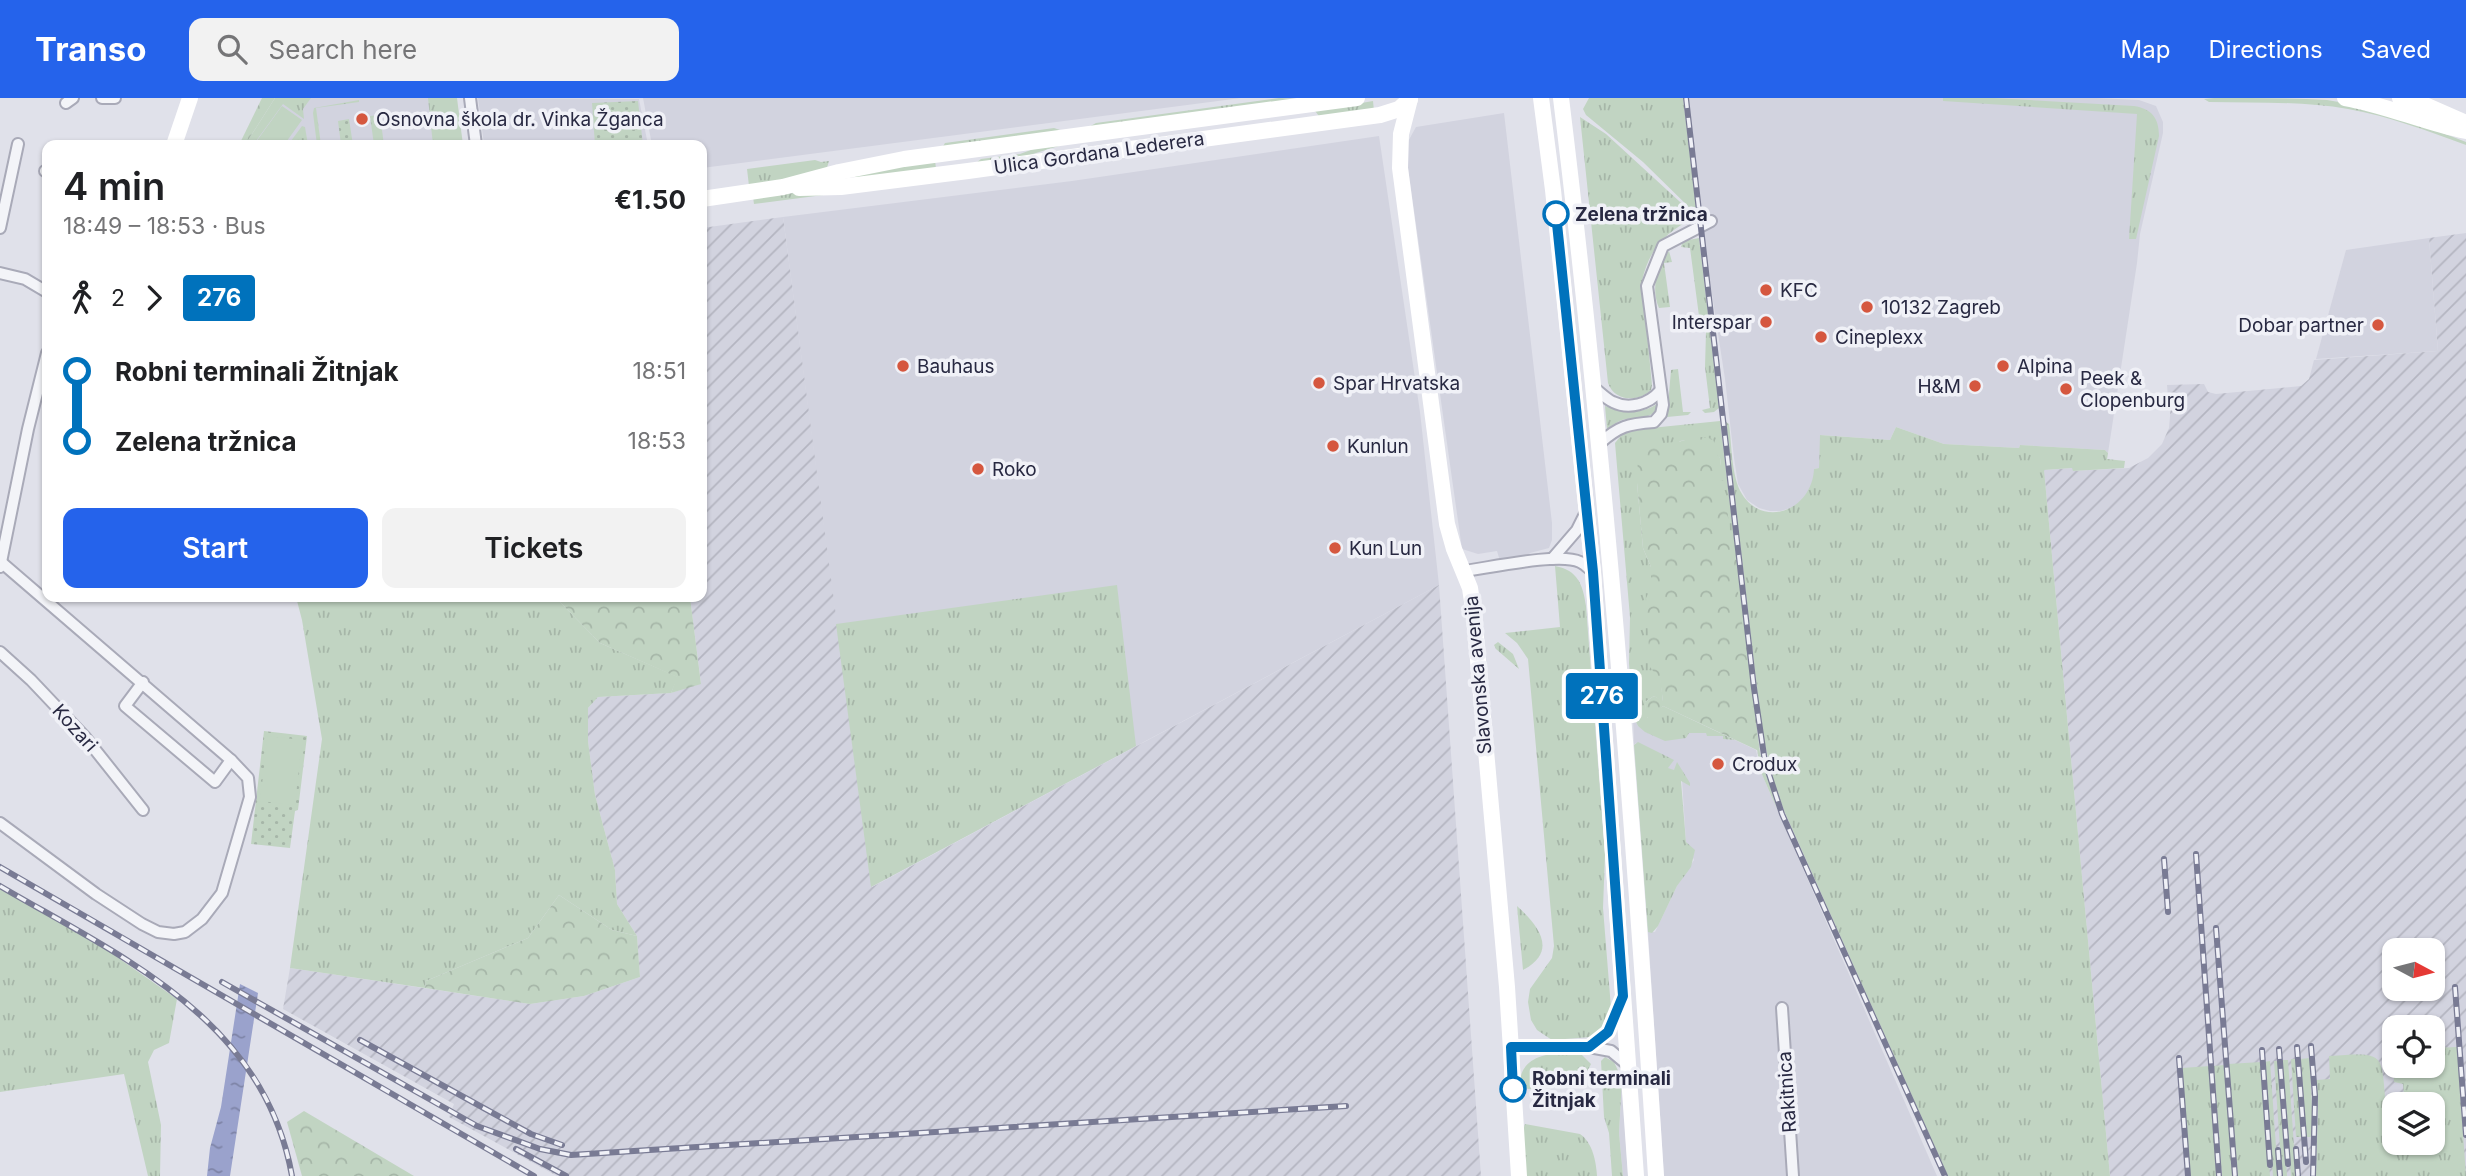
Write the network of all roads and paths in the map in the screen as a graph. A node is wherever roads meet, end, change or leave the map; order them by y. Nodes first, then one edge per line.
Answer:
1 (102, 98) edge
2 (115, 98) edge
3 (190, 98) edge
4 (470, 98) edge
5 (1357, 98) edge
6 (1410, 98) edge
7 (1541, 98) edge
8 (1561, 98) edge
9 (2345, 98) edge
10 (2400, 98) edge
11 (1380, 115) junction
12 (2466, 123) edge
13 (2466, 131) edge
14 (1401, 134) junction
15 (176, 138) edge
16 (475, 140) edge
17 (18, 144) dead end
18 (783, 187) junction
19 (707, 198) edge
20 (1711, 221) dead end
21 (0, 228) edge
22 (0, 273) edge
23 (42, 289) edge
24 (42, 373) edge
25 (1594, 388) junction
26 (1660, 391) junction
27 (1600, 443) junction
28 (1587, 511) junction
29 (1, 558) edge
30 (1552, 559) junction
31 (1464, 571) junction
32 (1593, 572) junction
33 (42, 594) edge
34 (51, 602) edge
35 (0, 652) edge
36 (143, 682) junction
37 (231, 760) junction
38 (143, 810) dead end
39 (0, 823) edge
40 (1623, 996) junction
41 (1782, 1008) dead end
42 (1511, 1047) junction
43 (1589, 1047) junction
44 (1629, 1066) junction
45 (1519, 1176) edge
46 (1636, 1176) edge
47 (1656, 1176) edge
48 (1793, 1176) edge

1 - 2 street
3 - 15 street
4 - 16 street
5 - 18 street, Ulica Gordana Lederera
6 - 11 street, Ulica Gordana Lederera
6 - 14 street, Slavonska avenija
7 - 28 street
8 - 25 street
9 - 13 street
10 - 12 street
11 - 14 street
11 - 18 street, Ulica Gordana Lederera
14 - 31 street, Slavonska avenija
17 - 21 street
18 - 19 street, Ulica Gordana Lederera
20 - 26 street
22 - 23 street
24 - 29 street
25 - 26 street
25 - 27 street
26 - 27 street
27 - 47 street
28 - 30 street
28 - 32 street
29 - 33 street
30 - 31 street
30 - 32 street
31 - 42 street, Slavonska avenija
32 - 40 street
34 - 36 street
35 - 38 street, Kozari
36 - 37 street
36 - 37 street
37 - 39 street
40 - 43 street
40 - 44 street
41 - 48 street, Rakitnica
42 - 43 street
42 - 45 street, Slavonska avenija
43 - 44 street
44 - 46 street

